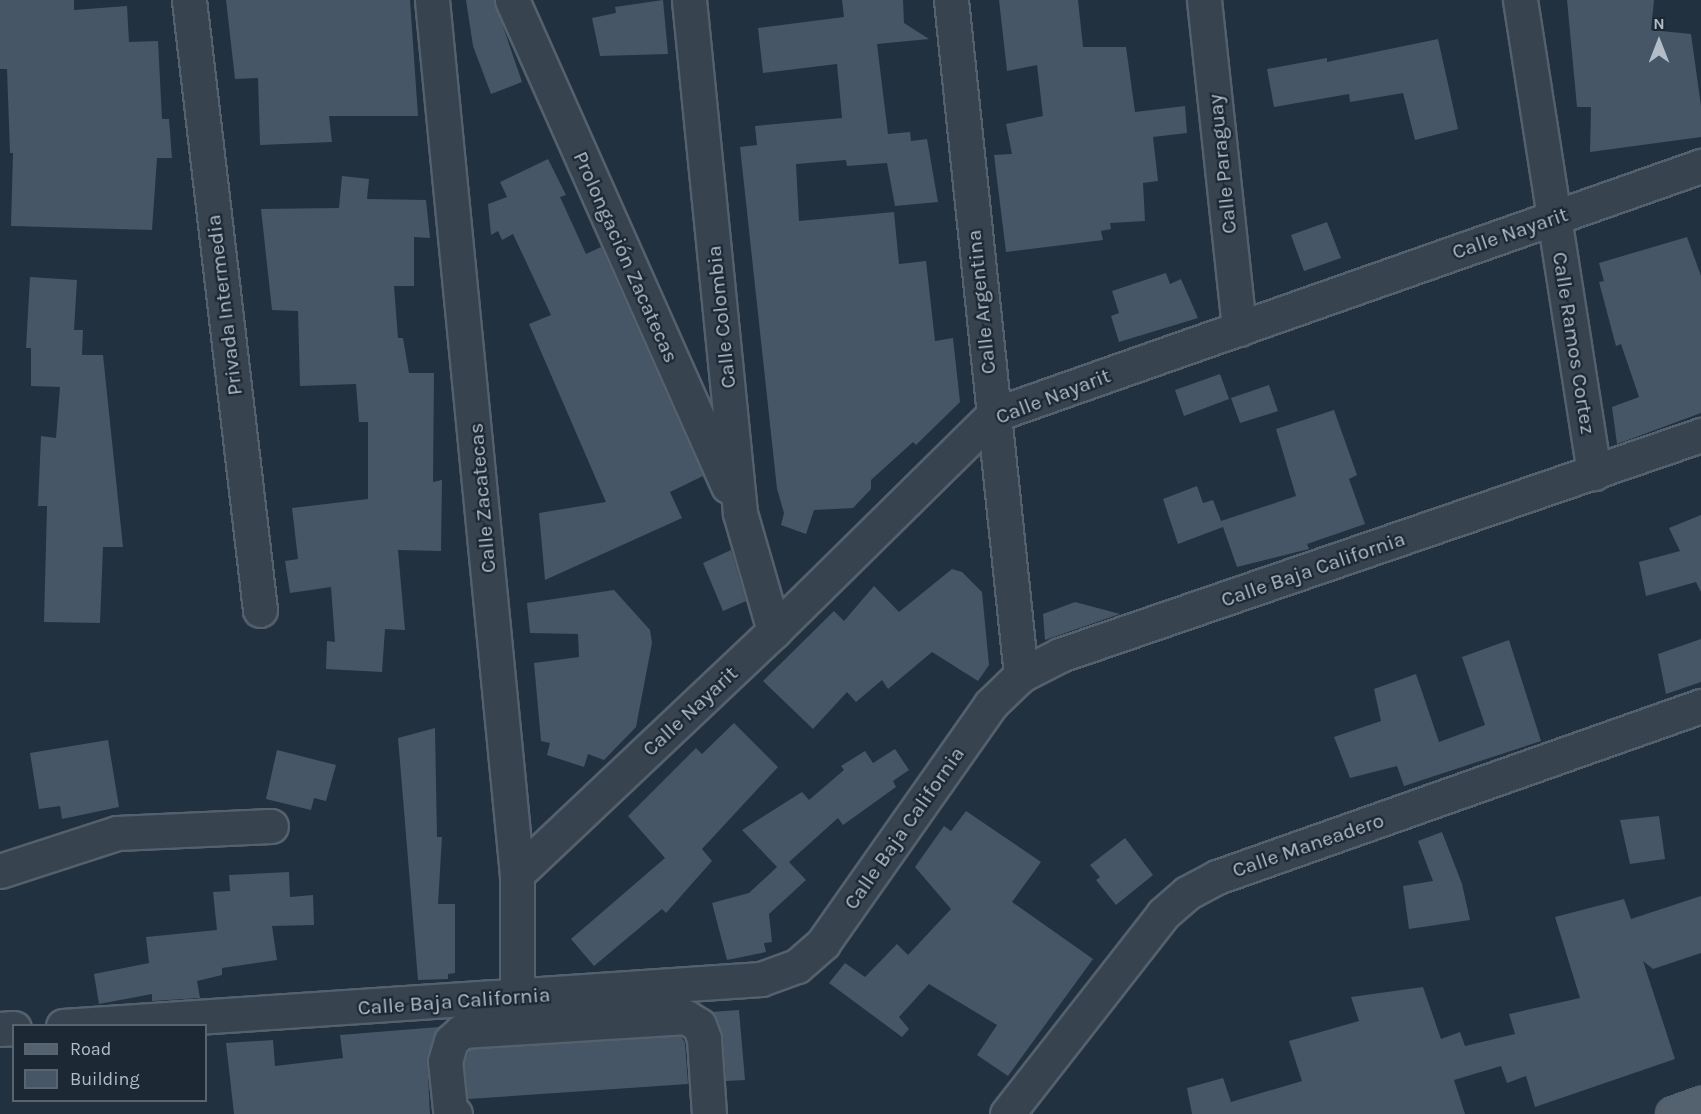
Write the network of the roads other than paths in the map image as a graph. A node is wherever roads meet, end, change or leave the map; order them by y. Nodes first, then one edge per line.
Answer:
1 (189, 0) edge
2 (432, 0) edge
3 (512, 0) edge
4 (688, 0) edge
5 (951, 0) edge
6 (1204, 0) edge
7 (1520, 0) edge
8 (1701, 166) edge
9 (1555, 217) junction
10 (1239, 329) junction
11 (993, 415) junction
12 (1701, 435) edge
13 (1594, 473) junction
14 (740, 513) junction
15 (260, 610) dead end
16 (774, 631) junction
17 (1022, 675) junction
18 (1701, 706) edge
19 (271, 826) dead end
20 (0, 871) edge
21 (517, 874) junction
22 (517, 998) junction
23 (95, 1024) edge
24 (1701, 1104) edge
25 (455, 1114) edge
26 (709, 1114) edge
27 (1007, 1114) edge
28 (1673, 1114) edge

1 - 15 street, Privada Intermedia
2 - 21 street, Calle Zacatecas
3 - 14 street, Prolongación Zacatecas
4 - 14 street, Calle Colombia
5 - 11 street, Calle Argentina
6 - 10 street, Calle Paraguay
7 - 9 street, Calle Ramos Cortez
8 - 9 street, Calle Nayarit
9 - 10 street, Calle Nayarit
9 - 13 street, Calle Ramos Cortez
10 - 11 street, Calle Nayarit
11 - 16 street, Calle Nayarit
11 - 17 street, Calle Argentina
12 - 13 street, Calle Baja California
13 - 17 street, Calle Baja California
14 - 16 street, Calle Colombia
16 - 21 street, Calle Nayarit
17 - 22 street, Calle Baja California
18 - 27 street, Calle Maneadero
19 - 20 street
21 - 22 street, Calle Zacatecas
22 - 23 street, Calle Baja California
24 - 28 main road
25 - 26 street

